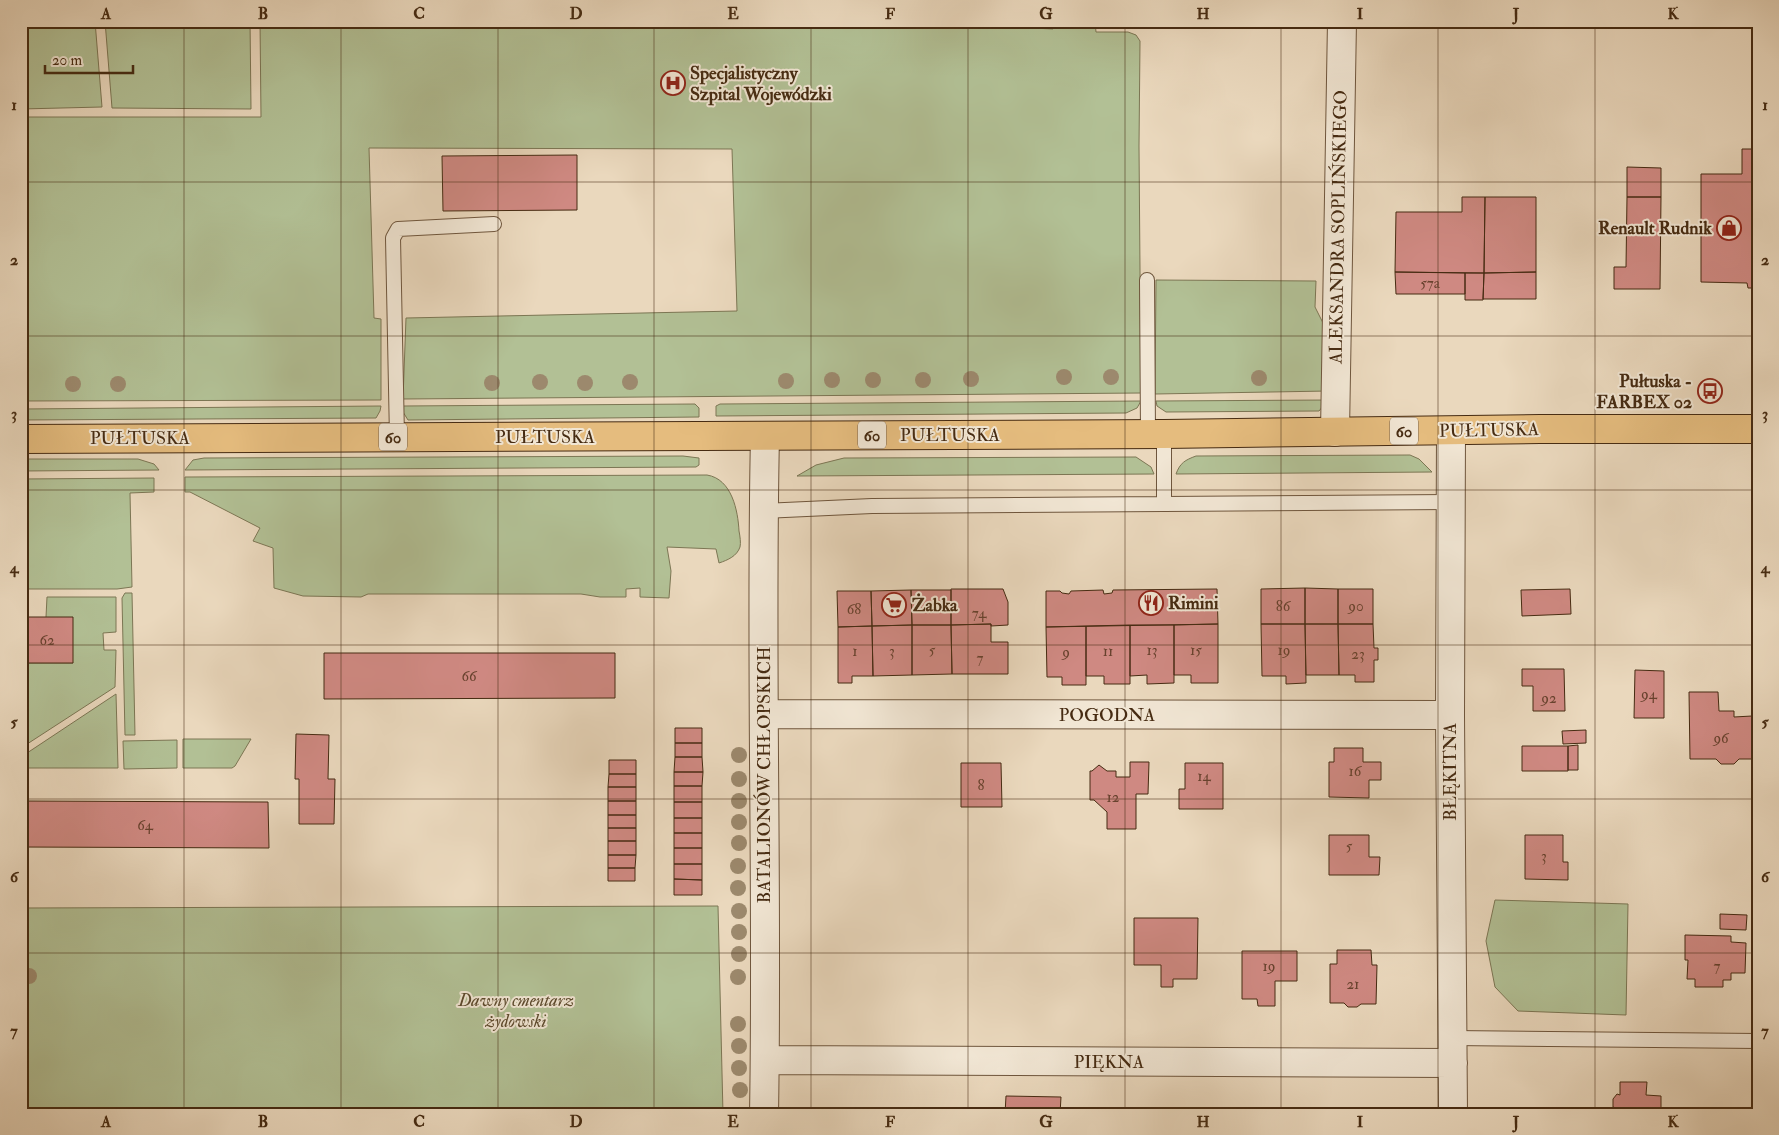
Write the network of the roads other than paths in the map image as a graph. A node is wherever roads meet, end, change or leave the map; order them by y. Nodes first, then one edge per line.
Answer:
1 (1342, 21) edge
2 (494, 224) dead end
3 (1147, 280) dead end
4 (1758, 429) edge
5 (1451, 431) junction
6 (1336, 432) junction
7 (1156, 434) junction
8 (766, 436) junction
9 (397, 437) junction
10 (21, 439) edge
11 (1450, 502) junction
12 (1164, 504) junction
13 (763, 511) junction
14 (764, 714) junction
15 (1450, 716) junction
16 (1758, 1041) edge
17 (1453, 1050) junction
18 (765, 1060) junction
19 (764, 1114) edge
20 (1453, 1114) edge

1 - 6 street, ALEKSANDRA SOPLIŃSKIEGO
2 - 9 lane
3 - 7 lane
4 - 5 main road, PUŁTUSKA / 60
5 - 6 main road, PUŁTUSKA / 60
5 - 11 street, BŁĘKITNA
6 - 7 main road, PUŁTUSKA / 60
7 - 8 main road, PUŁTUSKA / 60
7 - 12 lane
8 - 9 main road, PUŁTUSKA / 60
8 - 13 street, BATALIONÓW CHŁOPSKICH
9 - 10 main road, PUŁTUSKA / 60
11 - 12 lane
11 - 15 street, BŁĘKITNA
12 - 13 lane
13 - 14 street, BATALIONÓW CHŁOPSKICH
14 - 15 street, POGODNA
14 - 18 street, BATALIONÓW CHŁOPSKICH
15 - 17 street, BŁĘKITNA
16 - 17 lane
17 - 18 street, PIĘKNA
17 - 20 street, BŁĘKITNA
18 - 19 street, BATALIONÓW CHŁOPSKICH

